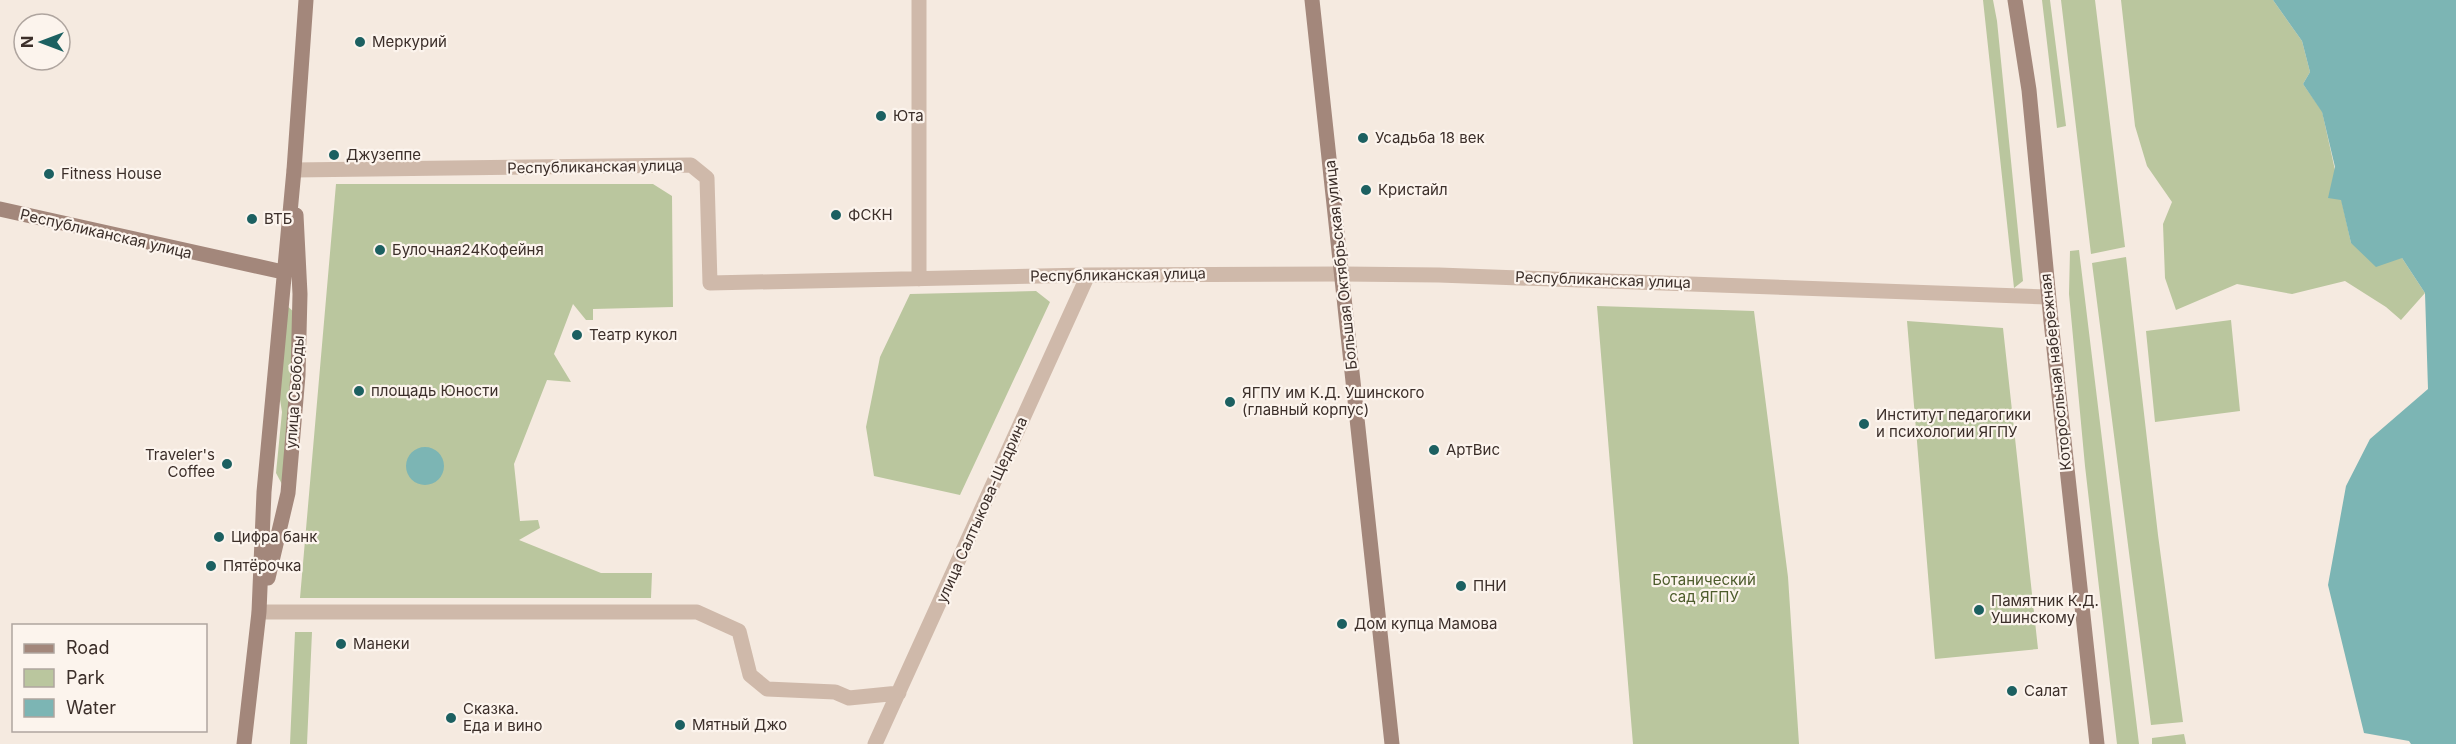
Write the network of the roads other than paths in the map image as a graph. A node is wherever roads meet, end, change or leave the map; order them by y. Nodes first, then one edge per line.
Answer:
1 (306, 0) edge
2 (919, 0) edge
3 (1312, 0) edge
4 (2015, 0) edge
5 (294, 170) junction
6 (0, 209) edge
7 (299, 256) junction
8 (283, 272) junction
9 (1343, 274) junction
10 (1088, 276) junction
11 (919, 279) junction
12 (300, 294) junction
13 (2048, 297) junction
14 (264, 492) junction
15 (288, 493) junction
16 (260, 612) junction
17 (899, 693) junction
18 (244, 744) edge
19 (875, 744) edge
20 (1392, 744) edge
21 (2097, 744) edge

1 - 5 main road, улица Свободы
2 - 11 street
3 - 9 main road, Большая Октябрьская улица
4 - 13 main road, Которосльная набережная
5 - 7 main road, улица Свободы
5 - 8 main road, улица Свободы
5 - 11 street, Республиканская улица
6 - 8 main road, Республиканская улица
7 - 8 main road
7 - 12 main road, улица Свободы
8 - 12 main road
8 - 14 main road, улица Свободы
9 - 10 street, Республиканская улица
9 - 13 street, Республиканская улица
9 - 20 main road, Большая Октябрьская улица
10 - 11 street, Республиканская улица
10 - 17 street, улица Салтыкова-Щедрина
12 - 15 main road, улица Свободы
13 - 21 main road, Которосльная набережная
14 - 15 main road
14 - 16 main road, улица Свободы
15 - 16 main road, улица Свободы
16 - 17 street
16 - 18 main road, улица Свободы
17 - 19 street, улица Салтыкова-Щедрина

